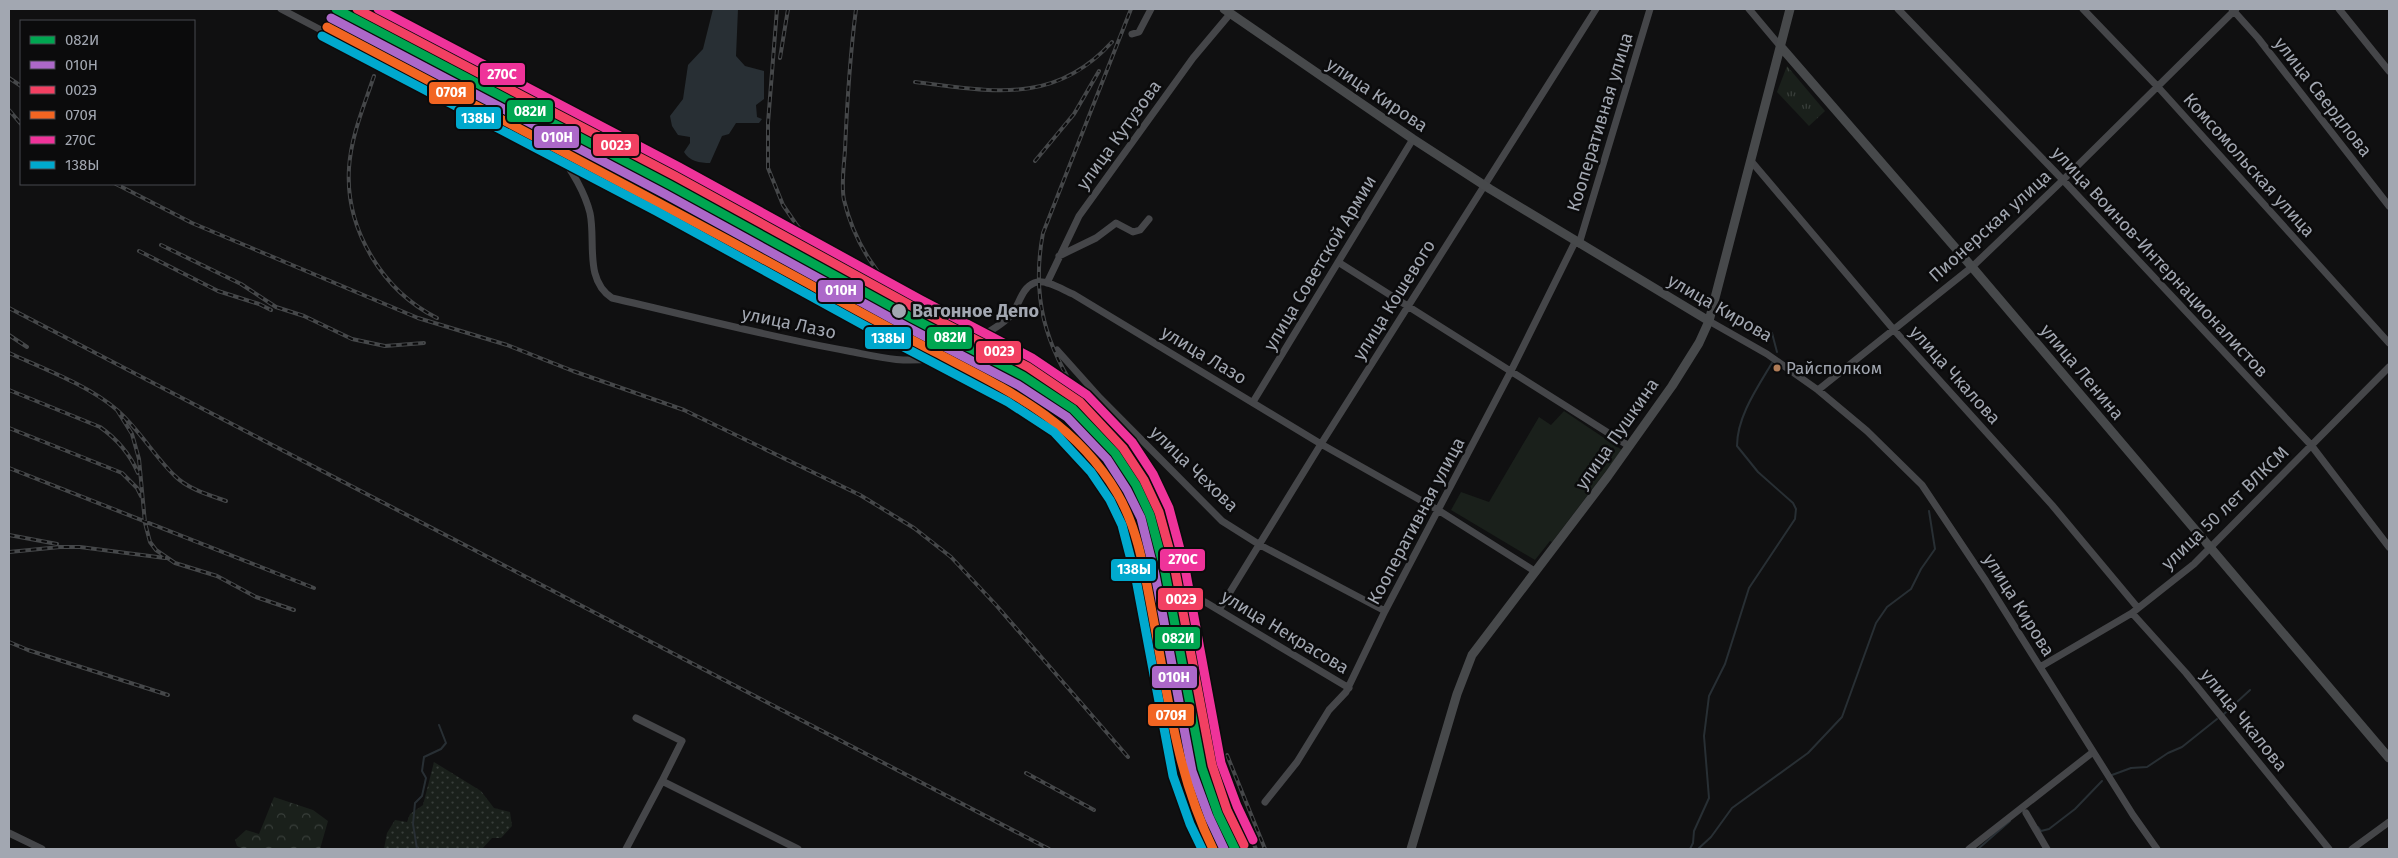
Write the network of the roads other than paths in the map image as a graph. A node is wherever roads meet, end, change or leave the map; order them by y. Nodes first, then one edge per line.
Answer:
1 (281, 9) edge
2 (1151, 9) edge
3 (1596, 9) edge
4 (1650, 9) edge
5 (1749, 9) edge
6 (1790, 9) edge
7 (1898, 9) edge
8 (2083, 9) edge
9 (2339, 9) edge
10 (2234, 10) edge
11 (1227, 11) edge
12 (1132, 34) dead end
13 (1781, 47) junction
14 (2389, 71) edge
15 (2158, 87) junction
16 (1413, 139) junction
17 (1751, 161) junction
18 (2063, 180) junction
19 (1484, 185) junction
20 (2389, 206) edge
21 (1149, 219) dead end
22 (1578, 243) junction
23 (1058, 256) junction
24 (1338, 262) junction
25 (1972, 267) junction
26 (1047, 283) junction
27 (1408, 307) junction
28 (1709, 321) junction
29 (1894, 330) junction
30 (2389, 343) edge
31 (1057, 350) dead end
32 (2389, 367) edge
33 (1512, 371) junction
34 (1818, 390) junction
35 (1253, 402) junction
36 (1321, 444) junction
37 (2312, 445) junction
38 (1630, 446) junction
39 (1438, 510) junction
40 (1260, 545) junction
41 (2389, 546) edge
42 (2210, 548) junction
43 (1536, 572) junction
44 (1206, 602) dead end
45 (1219, 610) junction
46 (2135, 610) junction
47 (1385, 611) junction
48 (2040, 667) junction
49 (1348, 688) junction
50 (636, 718) dead end
51 (2093, 752) junction
52 (2389, 758) edge
53 (662, 781) junction
54 (1265, 802) dead end
55 (2026, 812) dead end
56 (2389, 822) edge
57 (9, 833) edge
58 (42, 849) edge
59 (626, 849) edge
60 (798, 849) edge
61 (1411, 849) edge
62 (1970, 849) edge
63 (2047, 849) edge
64 (2157, 849) edge
65 (2329, 849) edge
66 (2352, 849) edge

1 - 26 street, улица Лазо
2 - 12 street
3 - 19 street, улица Кошевого
4 - 22 street, Кооперативная улица
5 - 13 street, улица Ленина
6 - 13 main road, улица Пушкина
7 - 18 street, улица Воинов-Интернационалистов
8 - 15 street, Комсомольская улица
9 - 14 street
10 - 15 street, Пионерская улица
10 - 20 street, улица Свердлова
11 - 16 main road, улица Кирова
11 - 23 street, улица Кутузова
13 - 17 main road, улица Пушкина
13 - 25 main road, улица Ленина
15 - 18 street, Пионерская улица
15 - 30 street, Комсомольская улица
16 - 19 main road, улица Кирова
16 - 24 street, улица Советской Армии
17 - 28 main road, улица Пушкина
17 - 29 street, улица Чкалова
18 - 25 street, Пионерская улица
18 - 37 street, улица Воинов-Интернационалистов
19 - 22 main road, улица Кирова
19 - 27 street, улица Кошевого
21 - 23 street
22 - 28 main road, улица Кирова
22 - 33 street, Кооперативная улица
23 - 26 street, улица Кутузова
24 - 27 street
24 - 35 street, улица Советской Армии
25 - 29 street, Пионерская улица
25 - 42 main road, улица Ленина
26 - 35 street, улица Лазо
27 - 33 street
27 - 36 street, улица Кошевого
28 - 34 street, улица Кирова
28 - 38 main road, улица Пушкина
29 - 34 street, Пионерская улица
29 - 46 street, улица Чкалова
31 - 40 street, улица Чехова
32 - 37 street, улица 50 лет ВЛКСМ
33 - 38 street
33 - 39 street, Кооперативная улица
34 - 48 street, улица Кирова
35 - 36 street, улица Лазо
36 - 39 street, улица Лазо
36 - 40 street, улица Кошевого
37 - 41 street, улица Воинов-Интернационалистов
37 - 42 street, улица 50 лет ВЛКСМ
38 - 43 main road, улица Пушкина
39 - 43 street, улица Лазо
39 - 47 street, Кооперативная улица
40 - 45 street, улица Кошевого
40 - 47 street, улица Чехова
42 - 46 street, улица 50 лет ВЛКСМ
42 - 52 main road, улица Ленина
43 - 61 main road, улица Пушкина
44 - 45 street, улица Некрасова
45 - 49 street, улица Некрасова
46 - 48 street, улица 50 лет ВЛКСМ
46 - 65 street, улица Чкалова
47 - 49 street, Кооперативная улица
48 - 51 street, улица Кирова
49 - 54 street, Кооперативная улица
50 - 53 street
51 - 62 street
51 - 64 street, улица Кирова
53 - 59 street
53 - 60 street
55 - 63 street
56 - 66 street
57 - 58 street

